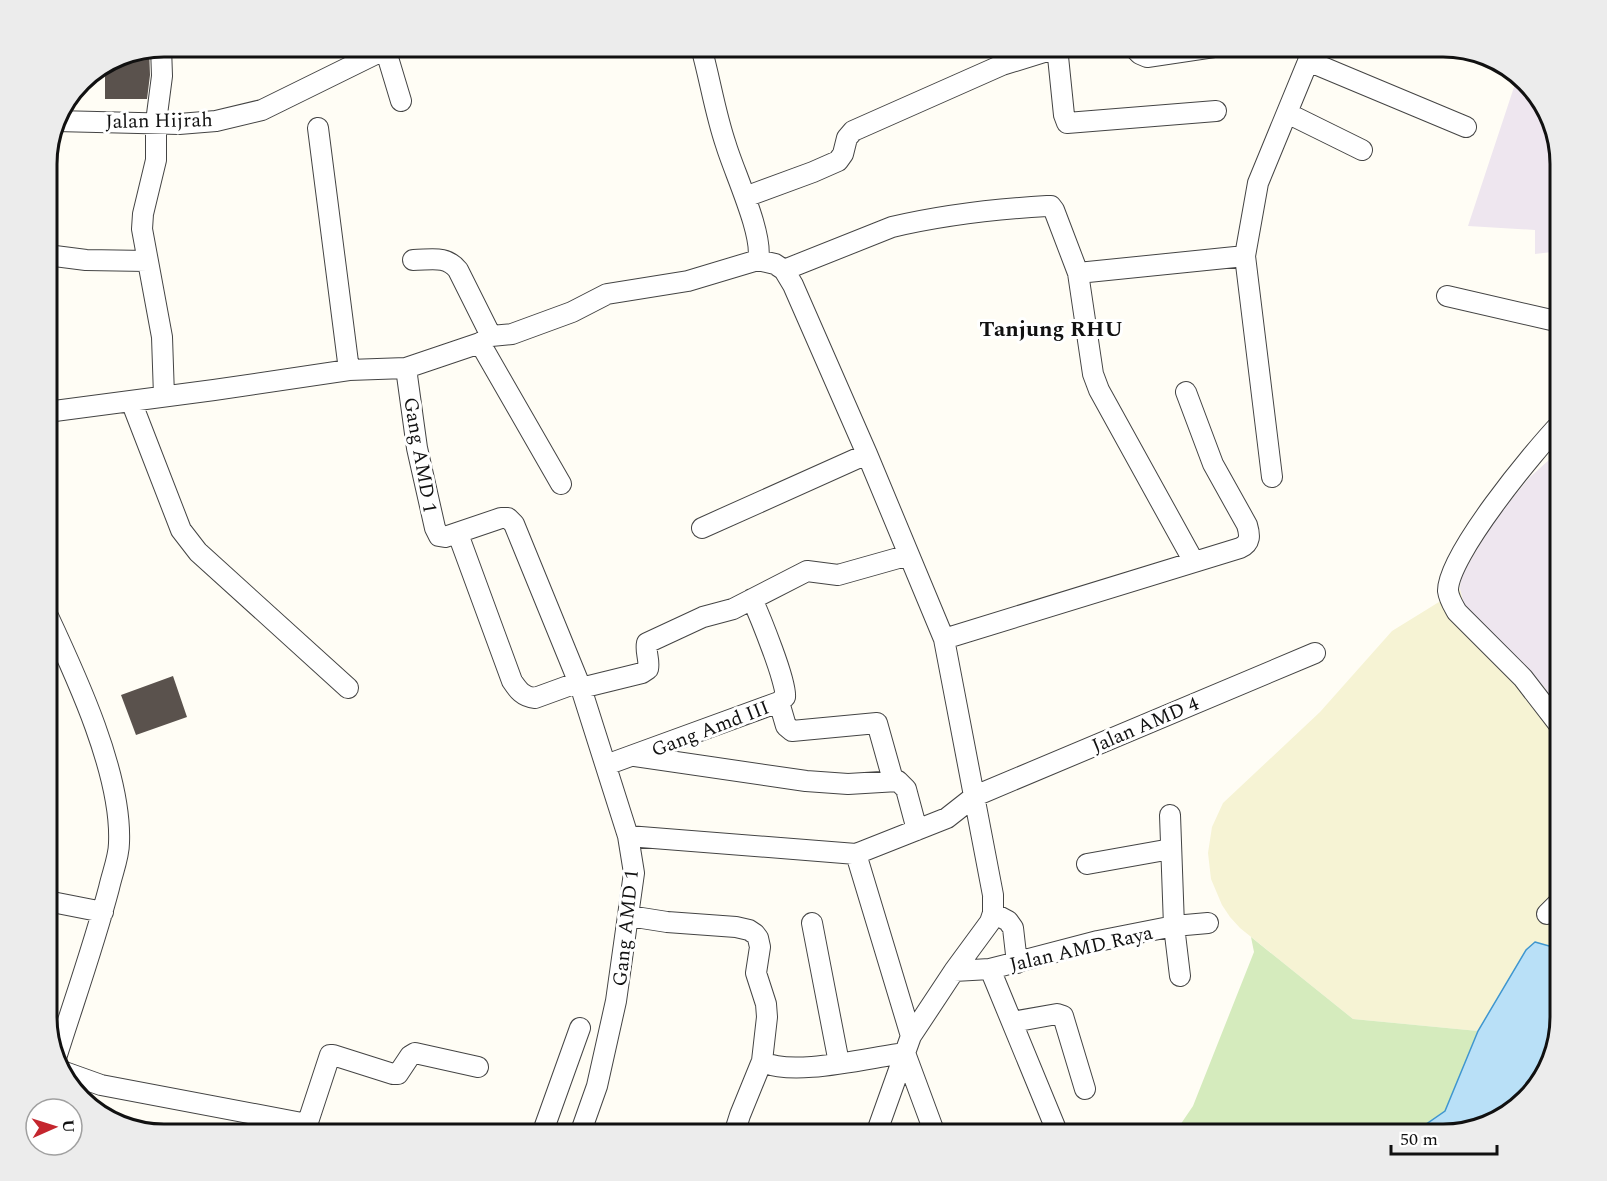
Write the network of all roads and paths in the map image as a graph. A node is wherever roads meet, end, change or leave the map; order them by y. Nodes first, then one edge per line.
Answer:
1 (161, 57) edge
2 (368, 57) edge
3 (390, 57) edge
4 (704, 57) edge
5 (1026, 57) edge
6 (1058, 57) edge
7 (1310, 57) edge
8 (1317, 57) edge
9 (401, 100) dead end
10 (1216, 111) dead end
11 (1287, 113) junction
12 (66, 121) edge
13 (156, 122) junction
14 (1466, 127) dead end
15 (318, 128) dead end
16 (1362, 150) dead end
17 (745, 197) junction
18 (57, 256) edge
19 (1245, 256) junction
20 (413, 260) dead end
21 (758, 260) junction
22 (147, 261) junction
23 (784, 270) junction
24 (1078, 273) junction
25 (1448, 296) dead end
26 (1550, 320) edge
27 (485, 340) junction
28 (406, 368) junction
29 (349, 370) junction
30 (1186, 392) dead end
31 (164, 396) junction
32 (131, 401) junction
33 (57, 411) edge
34 (1550, 434) edge
35 (867, 454) junction
36 (1272, 477) dead end
37 (561, 484) dead end
38 (702, 528) dead end
39 (458, 534) junction
40 (909, 555) junction
41 (1194, 562) junction
42 (752, 599) junction
43 (57, 635) edge
44 (944, 639) junction
45 (1315, 653) dead end
46 (580, 685) junction
47 (348, 688) dead end
48 (779, 702) junction
49 (1550, 713) edge
50 (635, 756) junction
51 (606, 765) junction
52 (893, 780) junction
53 (975, 796) junction
54 (1170, 815) dead end
55 (917, 830) junction
56 (628, 836) junction
57 (1171, 849) junction
58 (856, 854) junction
59 (1087, 864) dead end
60 (57, 903) edge
61 (103, 912) junction
62 (993, 913) junction
63 (629, 916) junction
64 (812, 923) dead end
65 (1208, 923) dead end
66 (1174, 926) junction
67 (1017, 963) junction
68 (990, 969) junction
69 (954, 971) junction
70 (1180, 976) dead end
71 (1012, 1022) junction
72 (580, 1028) dead end
73 (61, 1044) edge
74 (908, 1044) junction
75 (762, 1061) junction
76 (839, 1063) junction
77 (478, 1068) dead end
78 (74, 1075) edge
79 (1085, 1089) dead end
80 (283, 1124) edge
81 (308, 1124) edge
82 (546, 1124) edge
83 (584, 1124) edge
84 (741, 1124) edge
85 (885, 1124) edge
86 (932, 1124) edge
87 (1054, 1124) edge

1 - 13 street
2 - 13 street, Jalan Hijrah
3 - 9 street
4 - 17 street
5 - 17 street
6 - 10 street
7 - 11 street
8 - 14 street
11 - 16 street
11 - 19 street
12 - 13 street, Jalan Hijrah
13 - 22 street
15 - 29 street
17 - 21 street
18 - 22 street
19 - 24 street
19 - 36 street
20 - 27 street
21 - 23 street
21 - 27 street
22 - 31 street
23 - 24 street
23 - 35 street
24 - 41 street
25 - 26 street
27 - 28 street
27 - 37 street
28 - 29 street
28 - 39 street, Gang AMD 1
29 - 31 street
30 - 41 street
31 - 32 street
32 - 33 street
32 - 47 street
34 - 49 street
35 - 38 street
35 - 40 street
39 - 46 street
39 - 46 street, Gang AMD 1
40 - 42 street
40 - 44 street
41 - 44 street
42 - 46 street
42 - 48 street
43 - 61 street
44 - 53 street
45 - 53 street, Jalan AMD 4
46 - 51 street, Gang AMD 1
48 - 50 street, Gang Amd III
48 - 52 street, Gang Amd III
50 - 51 street, Gang Amd III
50 - 52 street
51 - 56 street, Gang AMD 1
52 - 55 street
53 - 55 street
53 - 62 street
54 - 57 street
55 - 58 street
56 - 58 street
56 - 63 street, Gang AMD 1
57 - 59 street
57 - 66 street
58 - 74 street
60 - 61 street
61 - 73 street
62 - 67 street
62 - 69 street
63 - 75 street
63 - 83 street, Gang AMD 1
64 - 76 street
65 - 66 street, Jalan AMD Raya
66 - 67 street, Jalan AMD Raya
66 - 70 street
67 - 68 street, Jalan AMD Raya
68 - 69 street, Jalan AMD Raya
68 - 71 street
69 - 74 street
71 - 79 street
71 - 87 street
72 - 82 street
74 - 76 street
74 - 85 street
74 - 86 street
75 - 76 street
75 - 84 street
77 - 81 street
78 - 80 street

